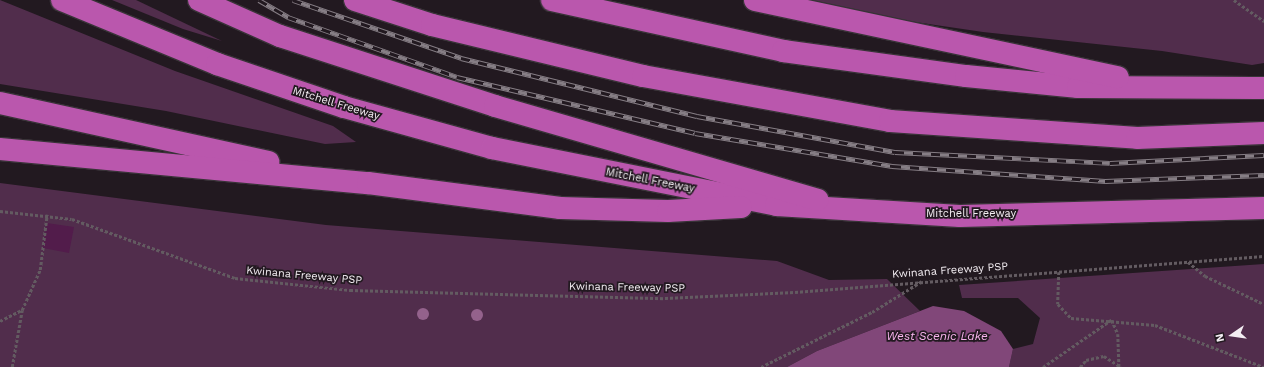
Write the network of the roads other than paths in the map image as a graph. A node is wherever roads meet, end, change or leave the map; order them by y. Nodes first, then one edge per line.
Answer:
1 (62, 0) edge
2 (199, 0) edge
3 (355, 0) edge
4 (552, 0) edge
5 (602, 0) edge
6 (755, 0) edge
7 (696, 34) junction
8 (1164, 87) junction
9 (1264, 88) edge
10 (0, 103) edge
11 (1264, 133) edge
12 (0, 149) edge
13 (368, 183) junction
14 (776, 205) junction
15 (1264, 208) edge
16 (862, 212) junction

1 - 14 highway, Mitchell Freeway
2 - 16 highway
3 - 11 highway
4 - 7 highway
5 - 7 highway
6 - 8 highway
7 - 8 highway
8 - 9 highway
10 - 13 highway
12 - 13 highway
13 - 14 highway
14 - 16 highway, Mitchell Freeway
15 - 16 highway, Mitchell Freeway

